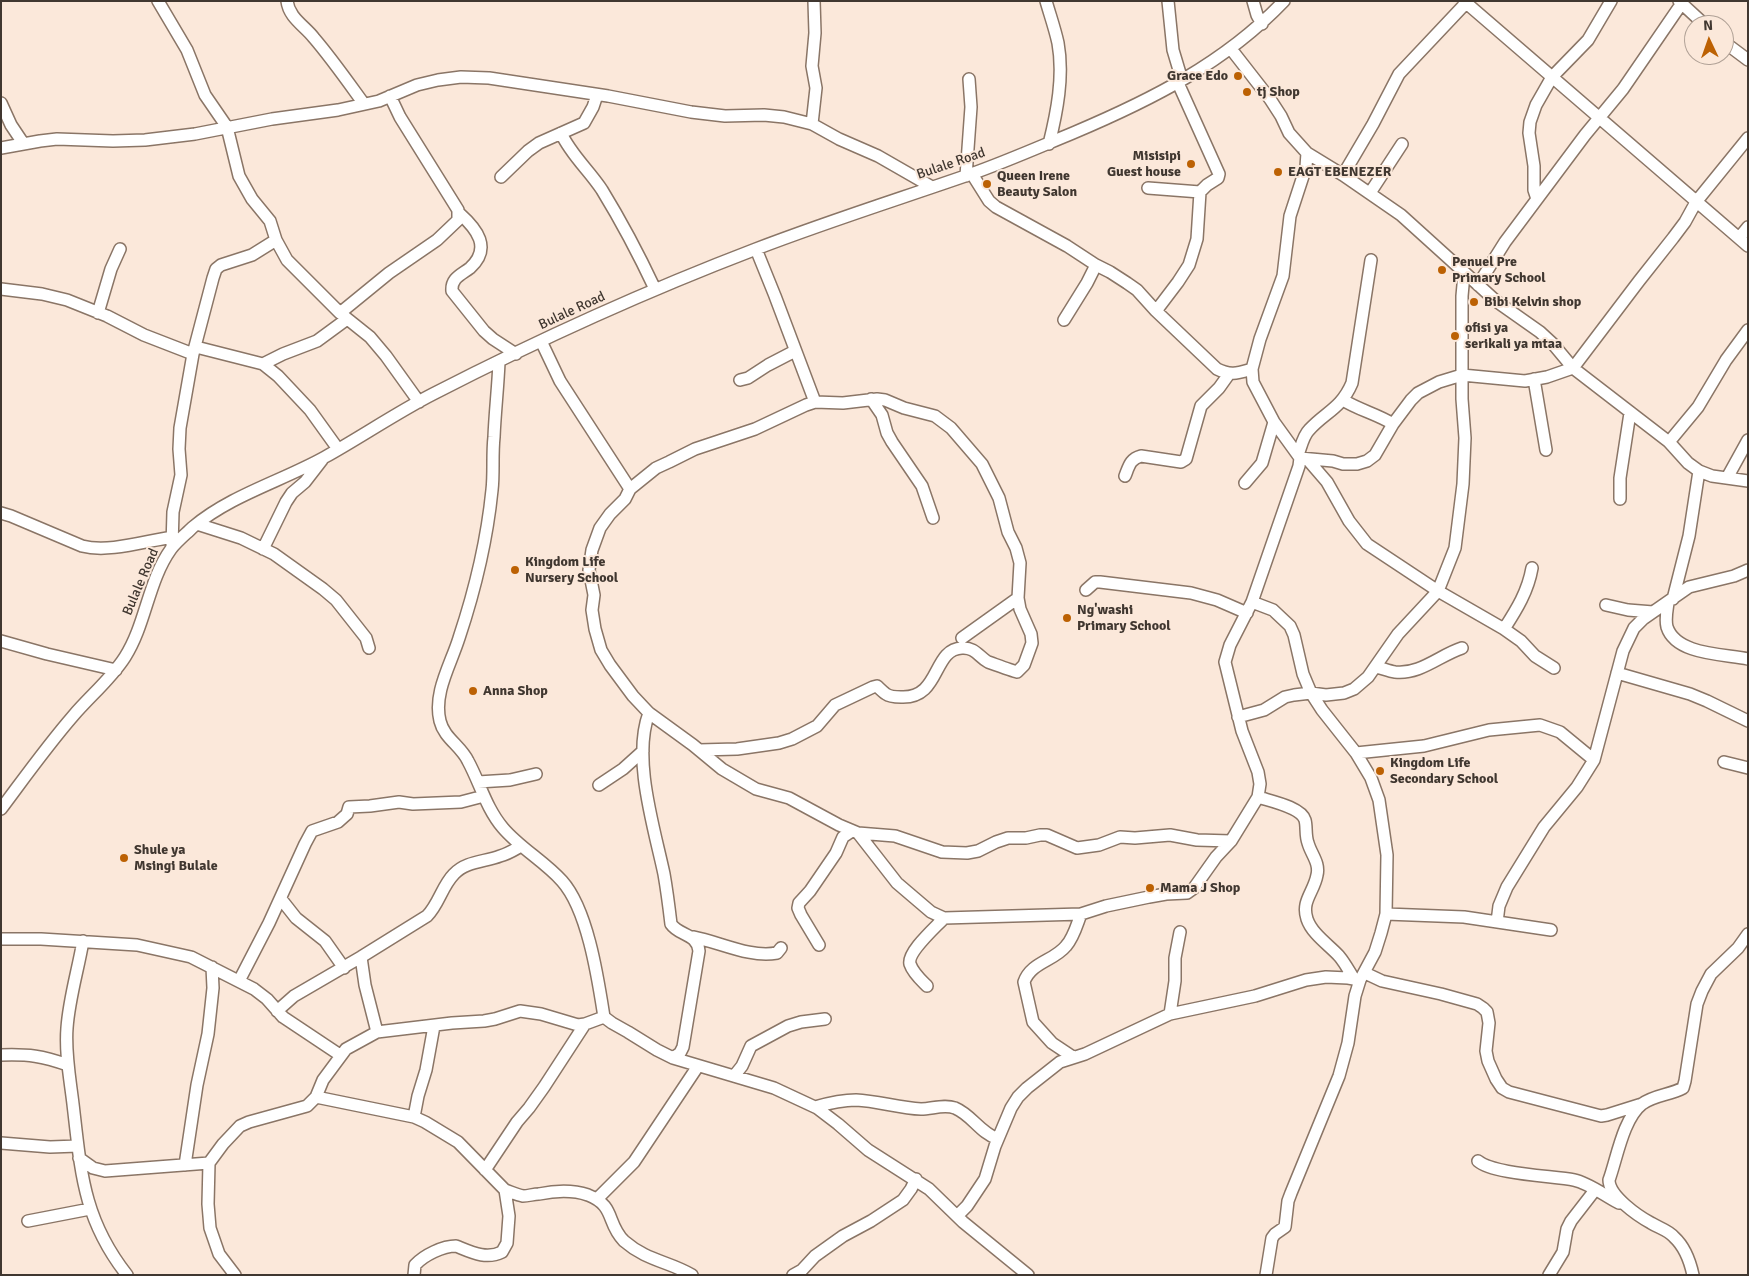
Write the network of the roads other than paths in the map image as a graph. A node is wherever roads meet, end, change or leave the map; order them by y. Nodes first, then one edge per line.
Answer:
1 (158, 1) edge
2 (287, 1) edge
3 (814, 1) edge
4 (1046, 1) edge
5 (1168, 1) edge
6 (1253, 1) edge
7 (1284, 1) edge
8 (1611, 1) edge
9 (1465, 2) edge
10 (1680, 2) edge
11 (1694, 15) edge
12 (1262, 24) junction
13 (1230, 49) junction
14 (1734, 50) edge
15 (1748, 60) edge
16 (1552, 77) junction
17 (969, 79) dead end
18 (1180, 81) junction
19 (597, 95) junction
20 (390, 96) junction
21 (1, 103) edge
22 (364, 104) junction
23 (1599, 118) junction
24 (812, 124) junction
25 (227, 127) junction
26 (561, 133) junction
27 (1748, 138) edge
28 (23, 143) junction
29 (1049, 144) junction
30 (1402, 144) dead end
31 (1, 148) edge
32 (1307, 153) junction
33 (1343, 174) junction
34 (969, 175) junction
35 (501, 177) dead end
36 (932, 186) junction
37 (1148, 188) dead end
38 (1200, 192) junction
39 (1370, 193) junction
40 (1537, 199) junction
41 (1696, 202) junction
42 (459, 213) junction
43 (1748, 227) edge
44 (276, 240) junction
45 (1743, 242) edge
46 (120, 249) dead end
47 (756, 249) junction
48 (1371, 260) dead end
49 (1096, 266) junction
50 (1464, 274) junction
51 (1478, 285) junction
52 (1, 289) edge
53 (655, 289) junction
54 (1156, 311) junction
55 (98, 313) junction
56 (344, 316) junction
57 (1064, 320) dead end
58 (1748, 330) edge
59 (541, 341) junction
60 (194, 350) junction
61 (795, 351) junction
62 (516, 354) junction
63 (499, 362) junction
64 (263, 364) junction
65 (1573, 368) junction
66 (1252, 369) junction
67 (1229, 374) junction
68 (1462, 375) junction
69 (1534, 379) junction
70 (740, 380) dead end
71 (871, 399) junction
72 (1343, 400) junction
73 (418, 402) junction
74 (814, 402) junction
75 (1630, 413) junction
76 (1274, 422) junction
77 (1393, 424) junction
78 (1748, 440) edge
79 (1669, 442) junction
80 (338, 449) junction
81 (1546, 450) dead end
82 (323, 458) junction
83 (1302, 458) junction
84 (1699, 471) junction
85 (1125, 476) dead end
86 (1727, 478) junction
87 (1748, 482) edge
88 (1245, 483) dead end
89 (630, 489) junction
90 (1620, 499) dead end
91 (1, 513) edge
92 (933, 518) dead end
93 (197, 524) junction
94 (173, 542) junction
95 (263, 549) junction
96 (1532, 568) dead end
97 (1748, 570) edge
98 (1086, 590) dead end
99 (1438, 591) junction
100 (1018, 598) junction
101 (1671, 601) junction
102 (1606, 605) dead end
103 (1250, 607) junction
104 (1653, 612) junction
105 (1504, 629) junction
106 (962, 638) dead end
107 (1, 641) edge
108 (369, 648) dead end
109 (1462, 648) dead end
110 (1748, 659) edge
111 (1376, 667) junction
112 (1554, 668) dead end
113 (116, 670) junction
114 (1617, 673) junction
115 (1311, 693) junction
116 (649, 712) junction
117 (1238, 717) junction
118 (1748, 721) edge
119 (699, 750) junction
120 (643, 751) junction
121 (1356, 753) junction
122 (1594, 760) junction
123 (1724, 762) dead end
124 (1748, 768) edge
125 (536, 774) dead end
126 (478, 782) junction
127 (599, 785) dead end
128 (484, 796) junction
129 (1258, 797) junction
130 (1, 809) edge
131 (849, 832) junction
132 (1230, 841) junction
133 (521, 846) junction
134 (280, 899) junction
135 (1081, 914) junction
136 (1386, 914) junction
137 (944, 918) junction
138 (1498, 922) junction
139 (1551, 930) dead end
140 (1180, 932) dead end
141 (1748, 934) edge
142 (693, 937) junction
143 (1, 939) edge
144 (83, 941) junction
145 (819, 945) dead end
146 (781, 948) dead end
147 (361, 958) junction
148 (212, 967) junction
149 (344, 968) junction
150 (1360, 977) junction
151 (239, 981) junction
152 (927, 986) dead end
153 (277, 1011) junction
154 (1170, 1014) junction
155 (604, 1017) junction
156 (825, 1019) dead end
157 (585, 1024) junction
158 (434, 1026) junction
159 (377, 1032) junction
160 (1, 1055) edge
161 (340, 1055) junction
162 (1073, 1057) junction
163 (673, 1058) junction
164 (68, 1065) junction
165 (698, 1066) junction
166 (734, 1076) junction
167 (316, 1097) junction
168 (1642, 1104) junction
169 (815, 1106) junction
170 (414, 1117) junction
171 (998, 1139) junction
172 (1, 1142) edge
173 (78, 1146) junction
174 (80, 1158) junction
175 (1478, 1161) dead end
176 (209, 1163) junction
177 (186, 1165) junction
178 (484, 1170) junction
179 (916, 1179) junction
180 (505, 1190) junction
181 (1595, 1190) junction
182 (597, 1199) junction
183 (90, 1209) junction
184 (1634, 1211) junction
185 (957, 1216) junction
186 (28, 1221) dead end
187 (128, 1275) edge
188 (235, 1275) edge
189 (414, 1275) edge
190 (692, 1275) edge
191 (793, 1275) edge
192 (1028, 1275) edge
193 (1266, 1275) edge
194 (1549, 1275) edge
195 (1693, 1275) edge

1 - 25 street
2 - 22 street
3 - 24 street
4 - 29 street
5 - 18 street
6 - 12 street
7 - 12 street, Bulale Road
8 - 16 street
9 - 16 street
9 - 33 street
10 - 11 street
10 - 23 street
12 - 13 street, Bulale Road
13 - 18 street, Bulale Road
13 - 32 street
14 - 15 street
16 - 23 street
16 - 40 street
17 - 34 street
18 - 29 street, Bulale Road
18 - 38 street
19 - 20 street
19 - 24 street
19 - 26 street
20 - 22 street
20 - 42 street
21 - 28 street
22 - 25 street
23 - 40 street
23 - 41 street
24 - 36 street
25 - 28 street
25 - 44 street
26 - 35 street
26 - 53 street
27 - 41 street
28 - 31 street
29 - 34 street, Bulale Road
30 - 39 street
32 - 33 street
32 - 66 street
33 - 39 street
34 - 36 street, Bulale Road
34 - 49 street
36 - 47 street, Bulale Road
37 - 38 street
38 - 54 street
39 - 50 street
40 - 51 street
41 - 45 street
41 - 65 street
42 - 56 street
42 - 62 street
43 - 45 street
44 - 56 street
44 - 60 street
46 - 55 street
47 - 53 street, Bulale Road
47 - 61 street
48 - 72 street
49 - 54 street
49 - 57 street
50 - 51 street
50 - 68 street
51 - 65 street
52 - 55 street
53 - 59 street, Bulale Road
54 - 67 street
55 - 60 street
56 - 64 street
56 - 73 street
58 - 79 street
59 - 62 street, Bulale Road
59 - 89 street
60 - 64 street
60 - 94 street
61 - 70 street
61 - 74 street
62 - 63 street, Bulale Road
63 - 73 street, Bulale Road
63 - 126 street
64 - 80 street
65 - 69 street
65 - 75 street
66 - 67 street
66 - 76 street
67 - 85 street
68 - 69 street
68 - 77 street
68 - 99 street
69 - 81 street
71 - 74 street
71 - 92 street
71 - 100 street
72 - 77 street
72 - 83 street
73 - 80 street, Bulale Road
74 - 89 street
75 - 79 street
75 - 90 street
76 - 83 street
76 - 88 street
77 - 83 street
78 - 86 street
79 - 84 street
80 - 82 street, Bulale Road
82 - 93 street, Bulale Road
82 - 95 street
83 - 99 street
83 - 103 street
84 - 86 street
84 - 101 street
86 - 87 street
89 - 116 street
91 - 94 street
93 - 94 street, Bulale Road
93 - 95 street
94 - 113 street, Bulale Road
95 - 108 street
96 - 105 street
97 - 101 street
98 - 103 street
99 - 105 street
99 - 111 street
100 - 106 street
100 - 119 street
101 - 104 street
101 - 110 street
102 - 104 street
103 - 115 street
103 - 117 street
104 - 114 street
105 - 112 street
107 - 113 street
109 - 111 street
111 - 115 street
113 - 130 street, Bulale Road
114 - 118 street
114 - 122 street
115 - 117 street
115 - 121 street
116 - 119 street
116 - 120 street
117 - 129 street
119 - 131 street
120 - 127 street
120 - 142 street
121 - 122 street
121 - 136 street
122 - 138 street
123 - 124 street
125 - 126 street
126 - 128 street
128 - 133 street
128 - 134 street
129 - 132 street
129 - 150 street
131 - 132 street
131 - 137 street
131 - 145 street
132 - 135 street
133 - 147 street
133 - 155 street
134 - 149 street
134 - 151 street
135 - 137 street
135 - 162 street
136 - 138 street
136 - 150 street
137 - 152 street
138 - 139 street
140 - 154 street
141 - 168 street
142 - 146 street
142 - 163 street
143 - 144 street
144 - 148 street
144 - 164 street
147 - 149 street
147 - 159 street
148 - 151 street
148 - 177 street
149 - 153 street
150 - 154 street
150 - 168 street
150 - 193 street
151 - 153 street
153 - 161 street
154 - 162 street
155 - 157 street
155 - 163 street
156 - 166 street
157 - 158 street
157 - 178 street
158 - 159 street
158 - 170 street
159 - 161 street
160 - 164 street
161 - 167 street
162 - 171 street
163 - 165 street
164 - 173 street
165 - 166 street
165 - 182 street
166 - 169 street
167 - 170 street
167 - 176 street
168 - 184 street
169 - 171 street
169 - 179 street
170 - 178 street
171 - 185 street
172 - 173 street
173 - 174 street
174 - 177 street
174 - 183 street
175 - 181 street
176 - 177 street
176 - 188 street
178 - 180 street
179 - 185 street
179 - 191 street
180 - 182 street
180 - 189 street
181 - 184 street
181 - 194 street
182 - 190 street
183 - 186 street
183 - 187 street
184 - 195 street
185 - 192 street

